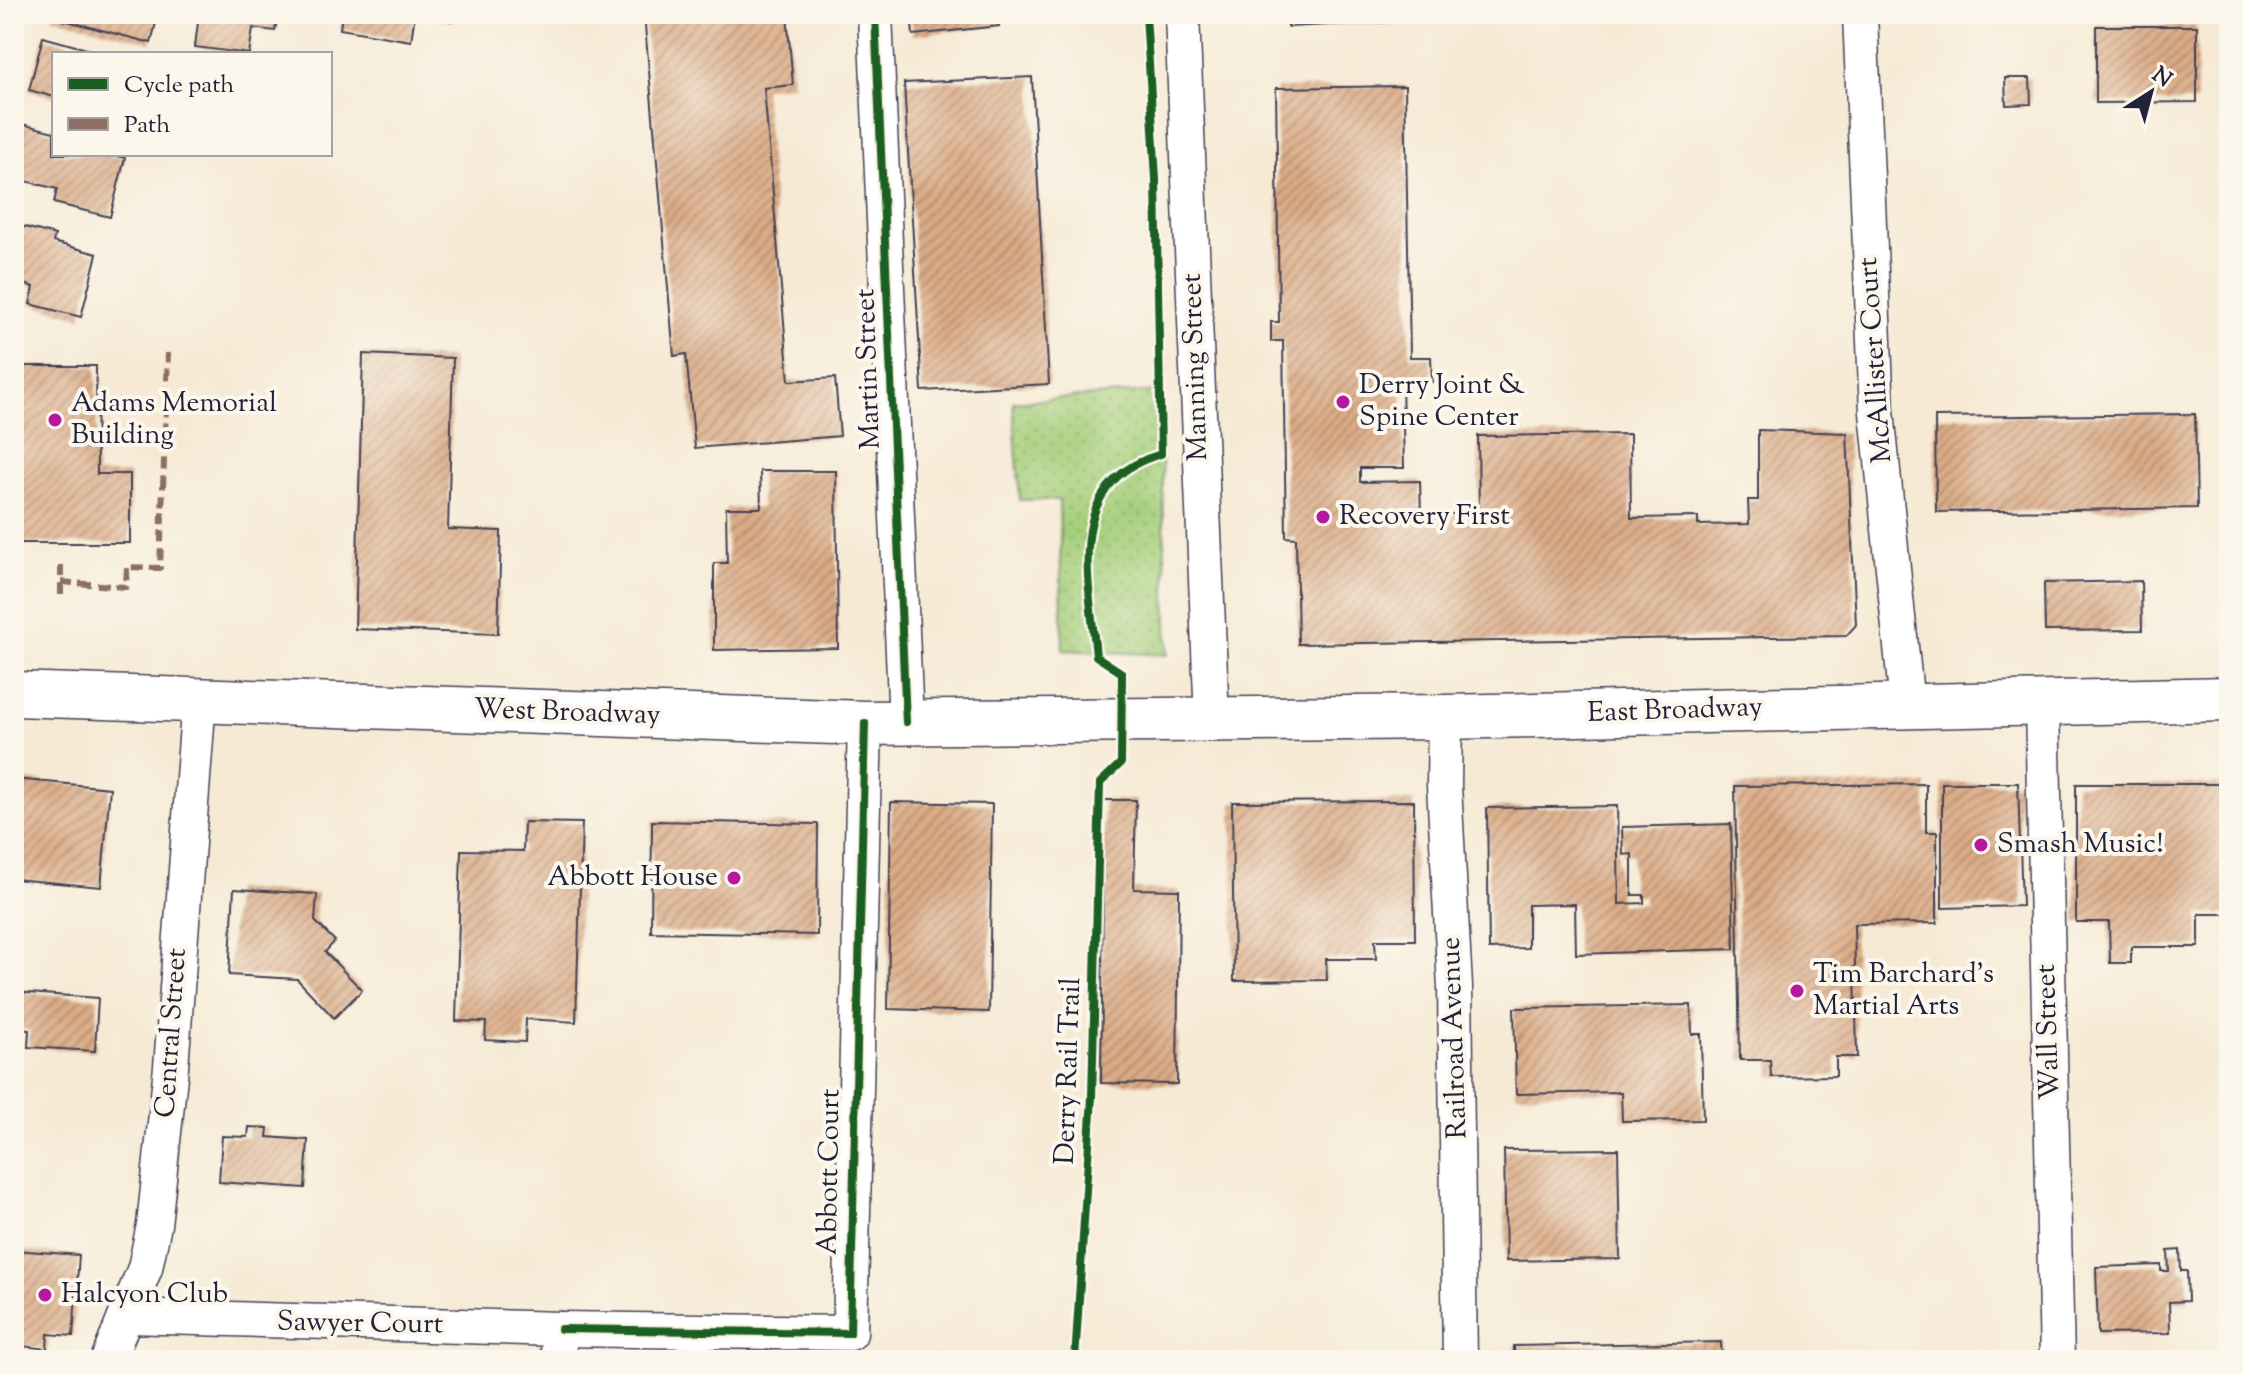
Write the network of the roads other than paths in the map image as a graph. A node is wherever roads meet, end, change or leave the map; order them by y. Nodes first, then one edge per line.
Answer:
1 (875, 14) edge
2 (1182, 14) edge
3 (1860, 14) edge
4 (14, 694) edge
5 (199, 699) junction
6 (2229, 699) edge
7 (1907, 705) junction
8 (2042, 705) junction
9 (1445, 717) junction
10 (1120, 720) joint
11 (1212, 720) junction
12 (886, 722) junction
13 (128, 1316) junction
14 (559, 1344) edge
15 (108, 1360) edge
16 (1460, 1360) edge
17 (2057, 1360) edge

1 - 12 street, Martin Street
2 - 11 street, Manning Street
3 - 7 street, McAllister Court
4 - 5 main road, West Broadway
5 - 12 main road, West Broadway
5 - 13 street, Central Street
6 - 8 main road, East Broadway
7 - 8 main road, East Broadway
7 - 9 main road, East Broadway
8 - 17 street, Wall Street
9 - 11 main road, East Broadway
9 - 16 street, Railroad Avenue
10 - 11 main road, East Broadway
10 - 12 main road, West Broadway
12 - 14 street, Abbott Court
13 - 14 street, Sawyer Court
13 - 15 street, Central Street

